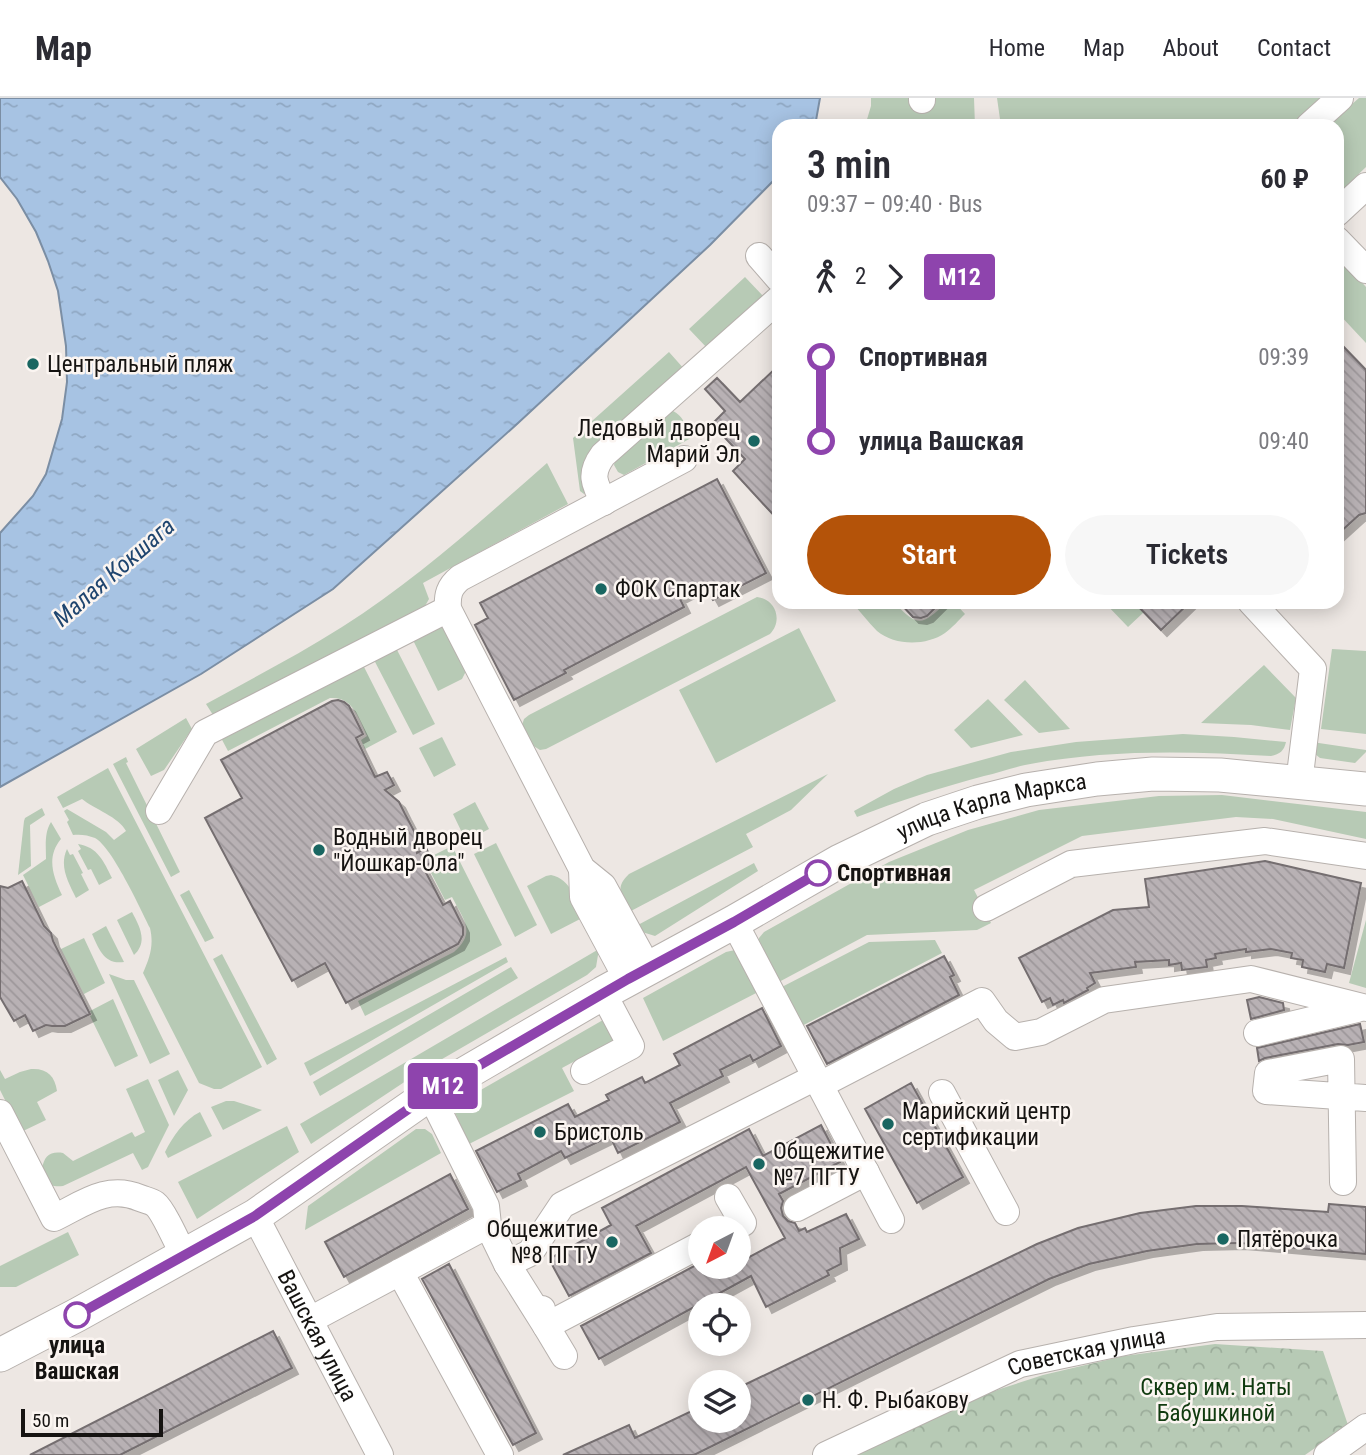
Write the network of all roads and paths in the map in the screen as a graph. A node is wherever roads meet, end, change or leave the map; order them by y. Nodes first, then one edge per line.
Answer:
1 (1340, 98) edge
2 (1317, 119) edge
3 (1366, 186) edge
4 (1344, 206) edge
5 (1344, 247) edge
6 (759, 256) dead end
7 (1366, 270) edge
8 (772, 271) edge
9 (772, 305) edge
10 (684, 460) dead end
11 (604, 502) junction
12 (448, 609) junction
13 (1257, 609) edge
14 (1299, 783) junction
15 (1366, 789) edge
16 (159, 811) dead end
17 (1366, 856) edge
18 (986, 908) dead end
19 (734, 922) junction
20 (626, 980) junction
21 (1364, 1008) edge
22 (1257, 1033) dead end
23 (584, 1071) dead end
24 (818, 1081) junction
25 (942, 1093) dead end
26 (430, 1094) junction
27 (1354, 1097) edge
28 (0, 1113) edge
29 (866, 1172) junction
30 (1343, 1182) dead end
31 (729, 1197) dead end
32 (796, 1208) dead end
33 (1006, 1212) dead end
34 (255, 1216) junction
35 (739, 1216) edge
36 (891, 1220) dead end
37 (488, 1225) junction
38 (688, 1251) edge
39 (519, 1258) junction
40 (178, 1260) junction
41 (400, 1272) junction
42 (310, 1320) junction
43 (1366, 1325) edge
44 (546, 1326) junction
45 (0, 1354) edge
46 (564, 1356) dead end
47 (1366, 1427) edge
48 (1336, 1451) edge
49 (380, 1455) edge
50 (500, 1455) edge
51 (826, 1455) edge

1 - 2 street
3 - 4 street
5 - 7 street
6 - 8 street
9 - 11 street
10 - 11 street
11 - 12 street
12 - 16 street
12 - 20 street
13 - 14 street
14 - 15 main road, улица Карла Маркса
14 - 19 main road, улица Карла Маркса
17 - 18 street
19 - 20 main road, улица Карла Маркса
19 - 24 street
20 - 23 street
20 - 26 main road, улица Карла Маркса
21 - 22 street
21 - 24 street
24 - 29 street
24 - 39 street
25 - 33 street
26 - 34 main road, улица Карла Маркса
26 - 37 street
27 - 30 street
28 - 40 street
29 - 32 street
29 - 36 street
31 - 35 street
34 - 40 main road, улица Карла Маркса
34 - 42 street, Вашская улица
37 - 39 street
37 - 41 street
38 - 44 street
39 - 44 street
40 - 45 main road, улица Карла Маркса
41 - 42 street
41 - 50 street
42 - 49 street, Вашская улица
43 - 51 street, Советская улица
44 - 46 street
47 - 48 street

